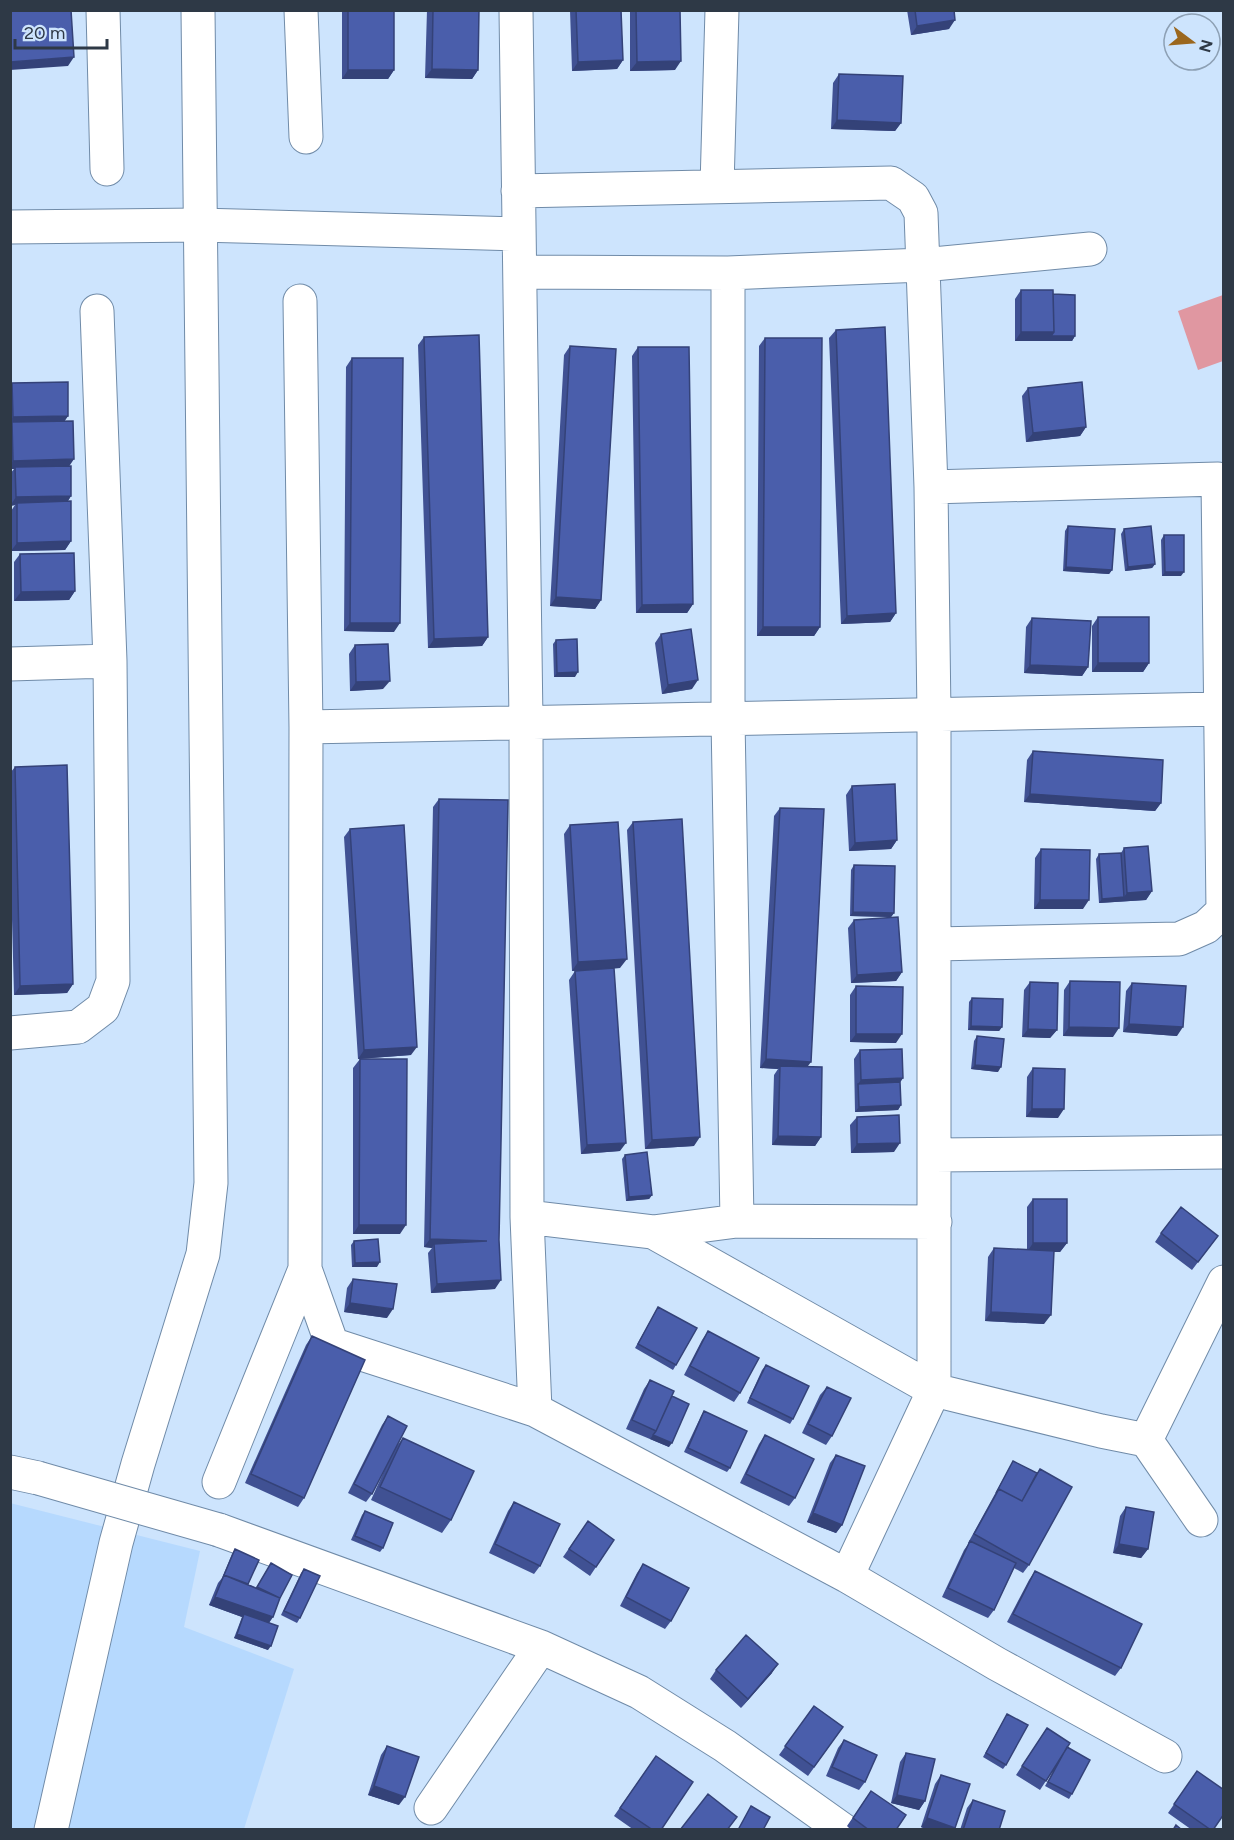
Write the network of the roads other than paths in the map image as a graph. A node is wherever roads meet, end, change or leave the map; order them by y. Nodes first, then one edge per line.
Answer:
1 (103, 10) edge
2 (198, 10) edge
3 (301, 10) edge
4 (516, 10) edge
5 (722, 10) edge
6 (306, 137) dead end
7 (107, 169) dead end
8 (717, 186) junction
9 (518, 191) junction
10 (199, 225) junction
11 (10, 227) edge
12 (519, 234) junction
13 (1090, 249) dead end
14 (923, 265) junction
15 (521, 272) junction
16 (728, 273) junction
17 (300, 301) dead end
18 (97, 311) dead end
19 (1221, 476) edge
20 (931, 488) junction
21 (110, 661) junction
22 (10, 664) edge
23 (1220, 709) junction
24 (934, 715) junction
25 (728, 719) junction
26 (526, 721) junction
27 (306, 727) junction
28 (935, 944) junction
29 (10, 1033) edge
30 (1224, 1152) edge
31 (935, 1155) junction
32 (527, 1217) junction
33 (737, 1221) junction
34 (935, 1222) junction
35 (653, 1232) junction
36 (305, 1269) junction
37 (1224, 1282) edge
38 (934, 1390) junction
39 (535, 1410) junction
40 (1146, 1440) junction
41 (24, 1475) edge
42 (219, 1482) dead end
43 (1201, 1520) dead end
44 (847, 1576) junction
45 (540, 1647) junction
46 (1165, 1756) dead end
47 (431, 1808) dead end
48 (51, 1830) edge
49 (843, 1830) edge

1 - 7 street
2 - 10 street
3 - 6 street
4 - 9 street
5 - 8 street
8 - 9 street
8 - 14 street
9 - 12 street
10 - 11 street
10 - 12 street
10 - 48 street
12 - 15 street
13 - 14 street
14 - 16 street
14 - 20 street
15 - 16 street
15 - 26 street
16 - 25 street
17 - 27 street
18 - 21 street
19 - 20 street
19 - 23 street
20 - 24 street
21 - 22 street
21 - 29 street
23 - 24 street
23 - 28 street
24 - 25 street
24 - 28 street
25 - 26 street
25 - 33 street
26 - 27 street
26 - 32 street
27 - 36 street
28 - 31 street
30 - 31 street
31 - 34 street
32 - 35 street
32 - 39 street
33 - 34 street
33 - 35 street
34 - 38 street
35 - 38 street
36 - 39 street
36 - 42 street
37 - 40 street
38 - 40 street
38 - 44 street
39 - 44 street
40 - 43 street
41 - 45 street, bridge
44 - 46 street
45 - 47 street
45 - 49 street

